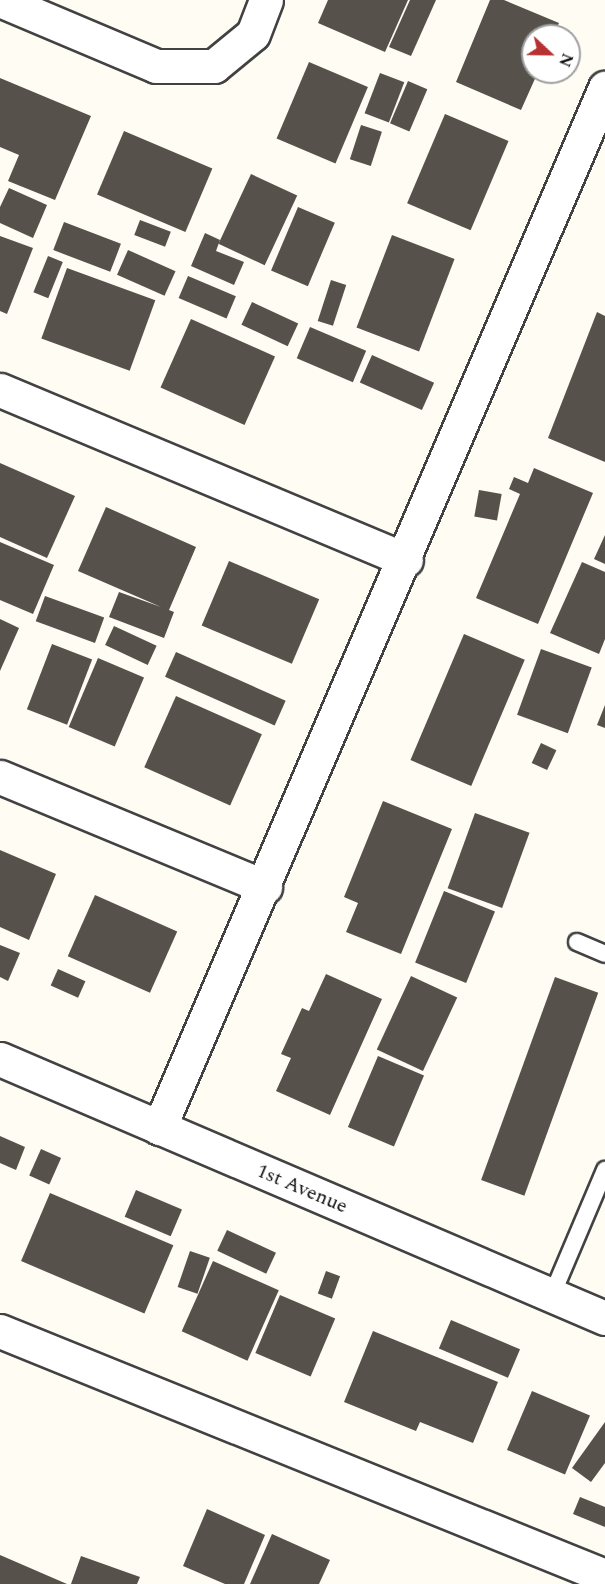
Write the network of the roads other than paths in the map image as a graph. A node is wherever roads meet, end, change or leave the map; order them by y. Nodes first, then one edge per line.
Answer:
1 (0, 0) edge
2 (266, 0) edge
3 (605, 88) edge
4 (0, 390) edge
5 (406, 560) junction
6 (0, 777) edge
7 (265, 888) junction
8 (577, 942) dead end
9 (605, 954) edge
10 (0, 1059) edge
11 (159, 1128) junction
12 (605, 1170) edge
13 (552, 1295) junction
14 (605, 1318) edge
15 (0, 1331) edge
16 (605, 1576) edge

1 - 2 street
3 - 5 street
4 - 5 street
5 - 7 street
6 - 7 street
7 - 11 street
8 - 9 lane
10 - 11 street, 1st Avenue
11 - 13 street, 1st Avenue
12 - 13 lane
13 - 14 street, 1st Avenue
15 - 16 street

